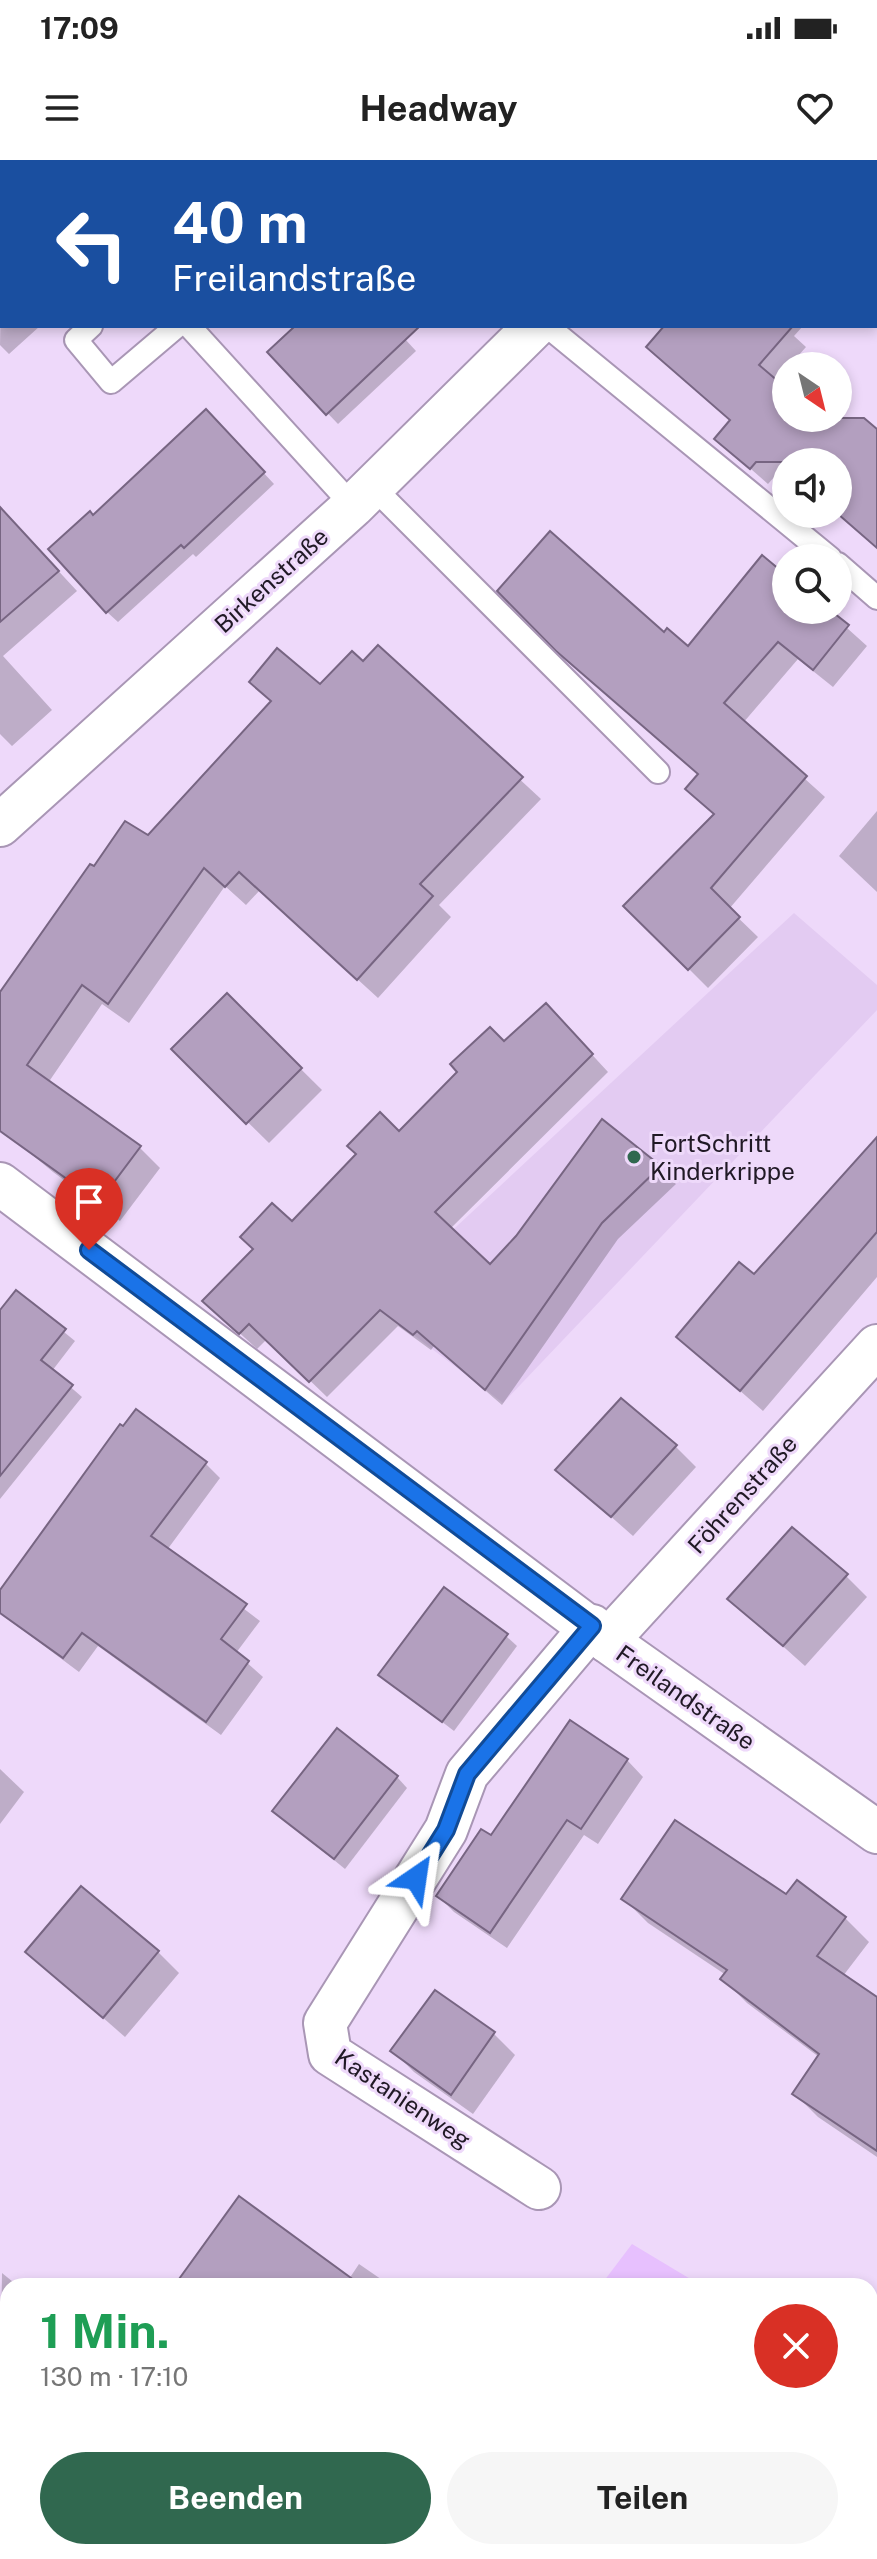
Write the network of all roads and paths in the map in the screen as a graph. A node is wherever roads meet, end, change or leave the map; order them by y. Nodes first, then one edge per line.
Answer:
1 (89, 328) edge
2 (175, 328) edge
3 (191, 328) edge
4 (533, 328) edge
5 (549, 328) edge
6 (363, 496) junction
7 (813, 544) edge
8 (852, 576) edge
9 (877, 598) edge
10 (658, 772) dead end
11 (0, 825) edge
12 (0, 1184) edge
13 (877, 1346) edge
14 (600, 1634) junction
15 (877, 1832) edge
16 (539, 2188) dead end

1 - 2 lane
3 - 6 lane
4 - 6 street, Birkenstraße
5 - 7 lane
6 - 10 lane
6 - 11 street, Birkenstraße
8 - 9 lane
12 - 14 street, Freilandstraße
13 - 14 street, Föhrenstraße
14 - 15 street, Freilandstraße
14 - 16 street, Kastanienweg

